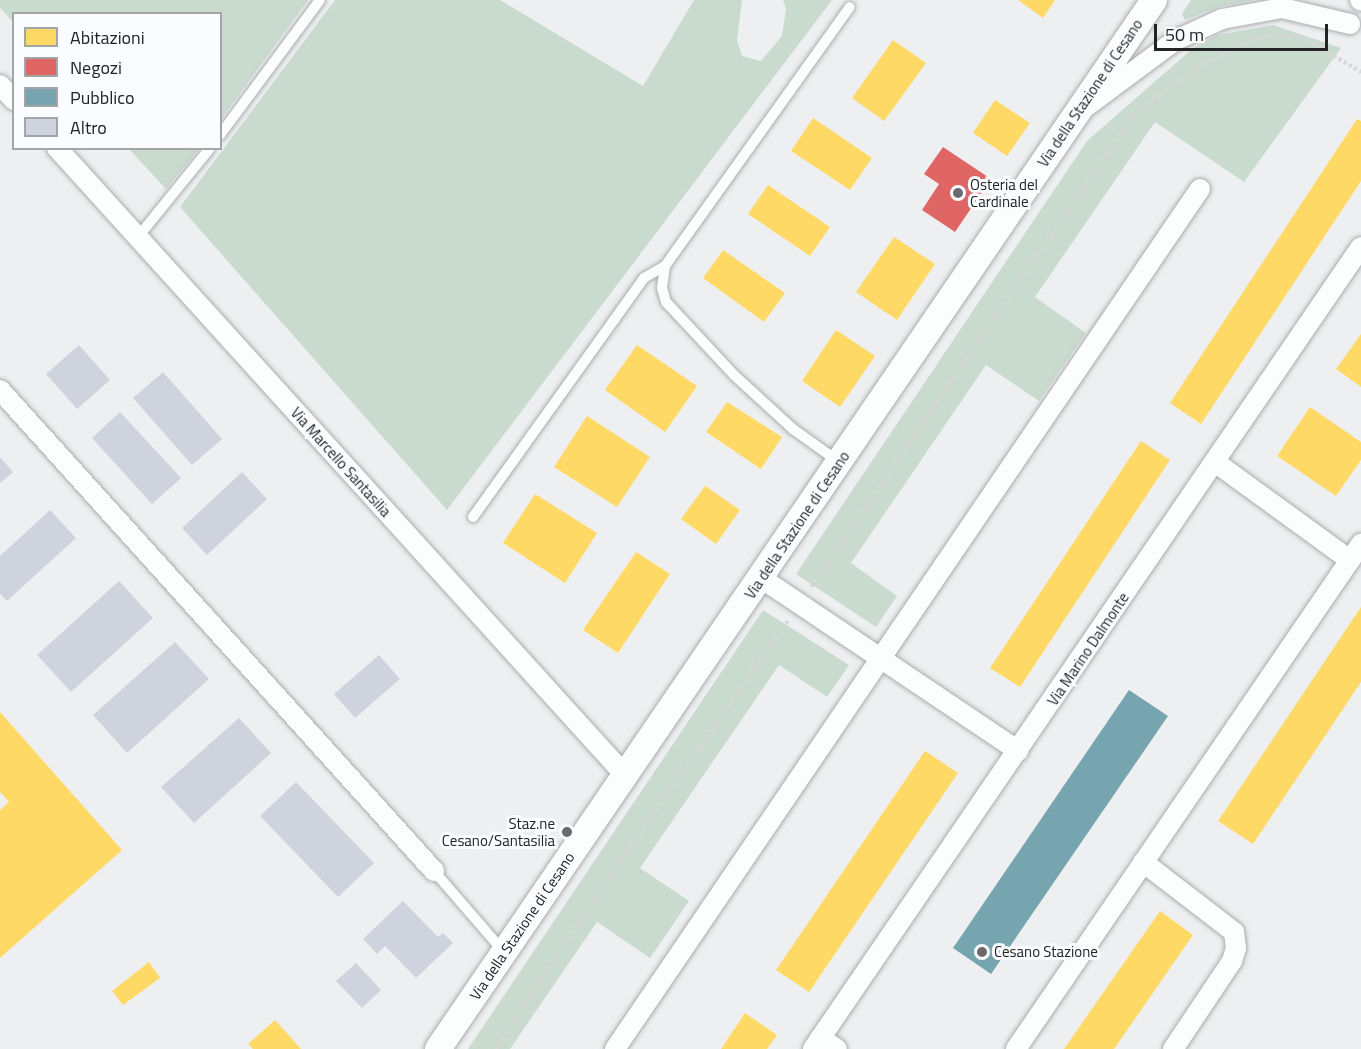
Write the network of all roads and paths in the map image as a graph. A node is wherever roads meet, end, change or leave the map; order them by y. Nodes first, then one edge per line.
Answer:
1 (320, 0) edge
2 (1154, 0) edge
3 (1315, 0) edge
4 (850, 7) dead end
5 (1355, 28) edge
6 (1361, 72) edge
7 (0, 85) edge
8 (12, 98) edge
9 (1074, 116) junction
10 (222, 132) edge
11 (59, 150) edge
12 (209, 150) edge
13 (1200, 189) dead end
14 (138, 237) junction
15 (1361, 247) edge
16 (665, 266) junction
17 (0, 390) edge
18 (1215, 462) junction
19 (839, 463) junction
20 (473, 517) dead end
21 (1361, 544) edge
22 (1350, 560) junction
23 (761, 578) junction
24 (800, 603) junction
25 (882, 660) junction
26 (1018, 751) junction
27 (625, 775) junction
28 (1143, 862) junction
29 (434, 871) joint
30 (504, 952) junction
31 (816, 1043) edge
32 (438, 1049) edge
33 (496, 1049) edge
34 (615, 1049) edge
35 (837, 1049) edge
36 (1016, 1049) edge
37 (1173, 1049) edge

1 - 10 lane
2 - 9 street, Via della Stazione di Cesano
3 - 5 street
4 - 16 lane
5 - 9 street
6 - 24 path
7 - 8 street
9 - 19 street, Via della Stazione di Cesano
11 - 14 street, Via Marcello Santasilia
12 - 14 lane
13 - 25 street
14 - 27 street, Via Marcello Santasilia
15 - 18 street, Via Marino Dalmonte
16 - 19 lane
16 - 20 lane
17 - 29 street
18 - 22 street
18 - 26 street, Via Marino Dalmonte
19 - 23 street, Via della Stazione di Cesano
21 - 22 street
22 - 28 street
23 - 24 street
23 - 27 street, Via della Stazione di Cesano
24 - 25 street
24 - 33 path
25 - 26 street
25 - 34 street
26 - 31 street, Via Marino Dalmonte
27 - 30 street, Via della Stazione di Cesano
28 - 36 street
28 - 37 street
29 - 30 lane
30 - 32 street, Via della Stazione di Cesano
31 - 35 street

